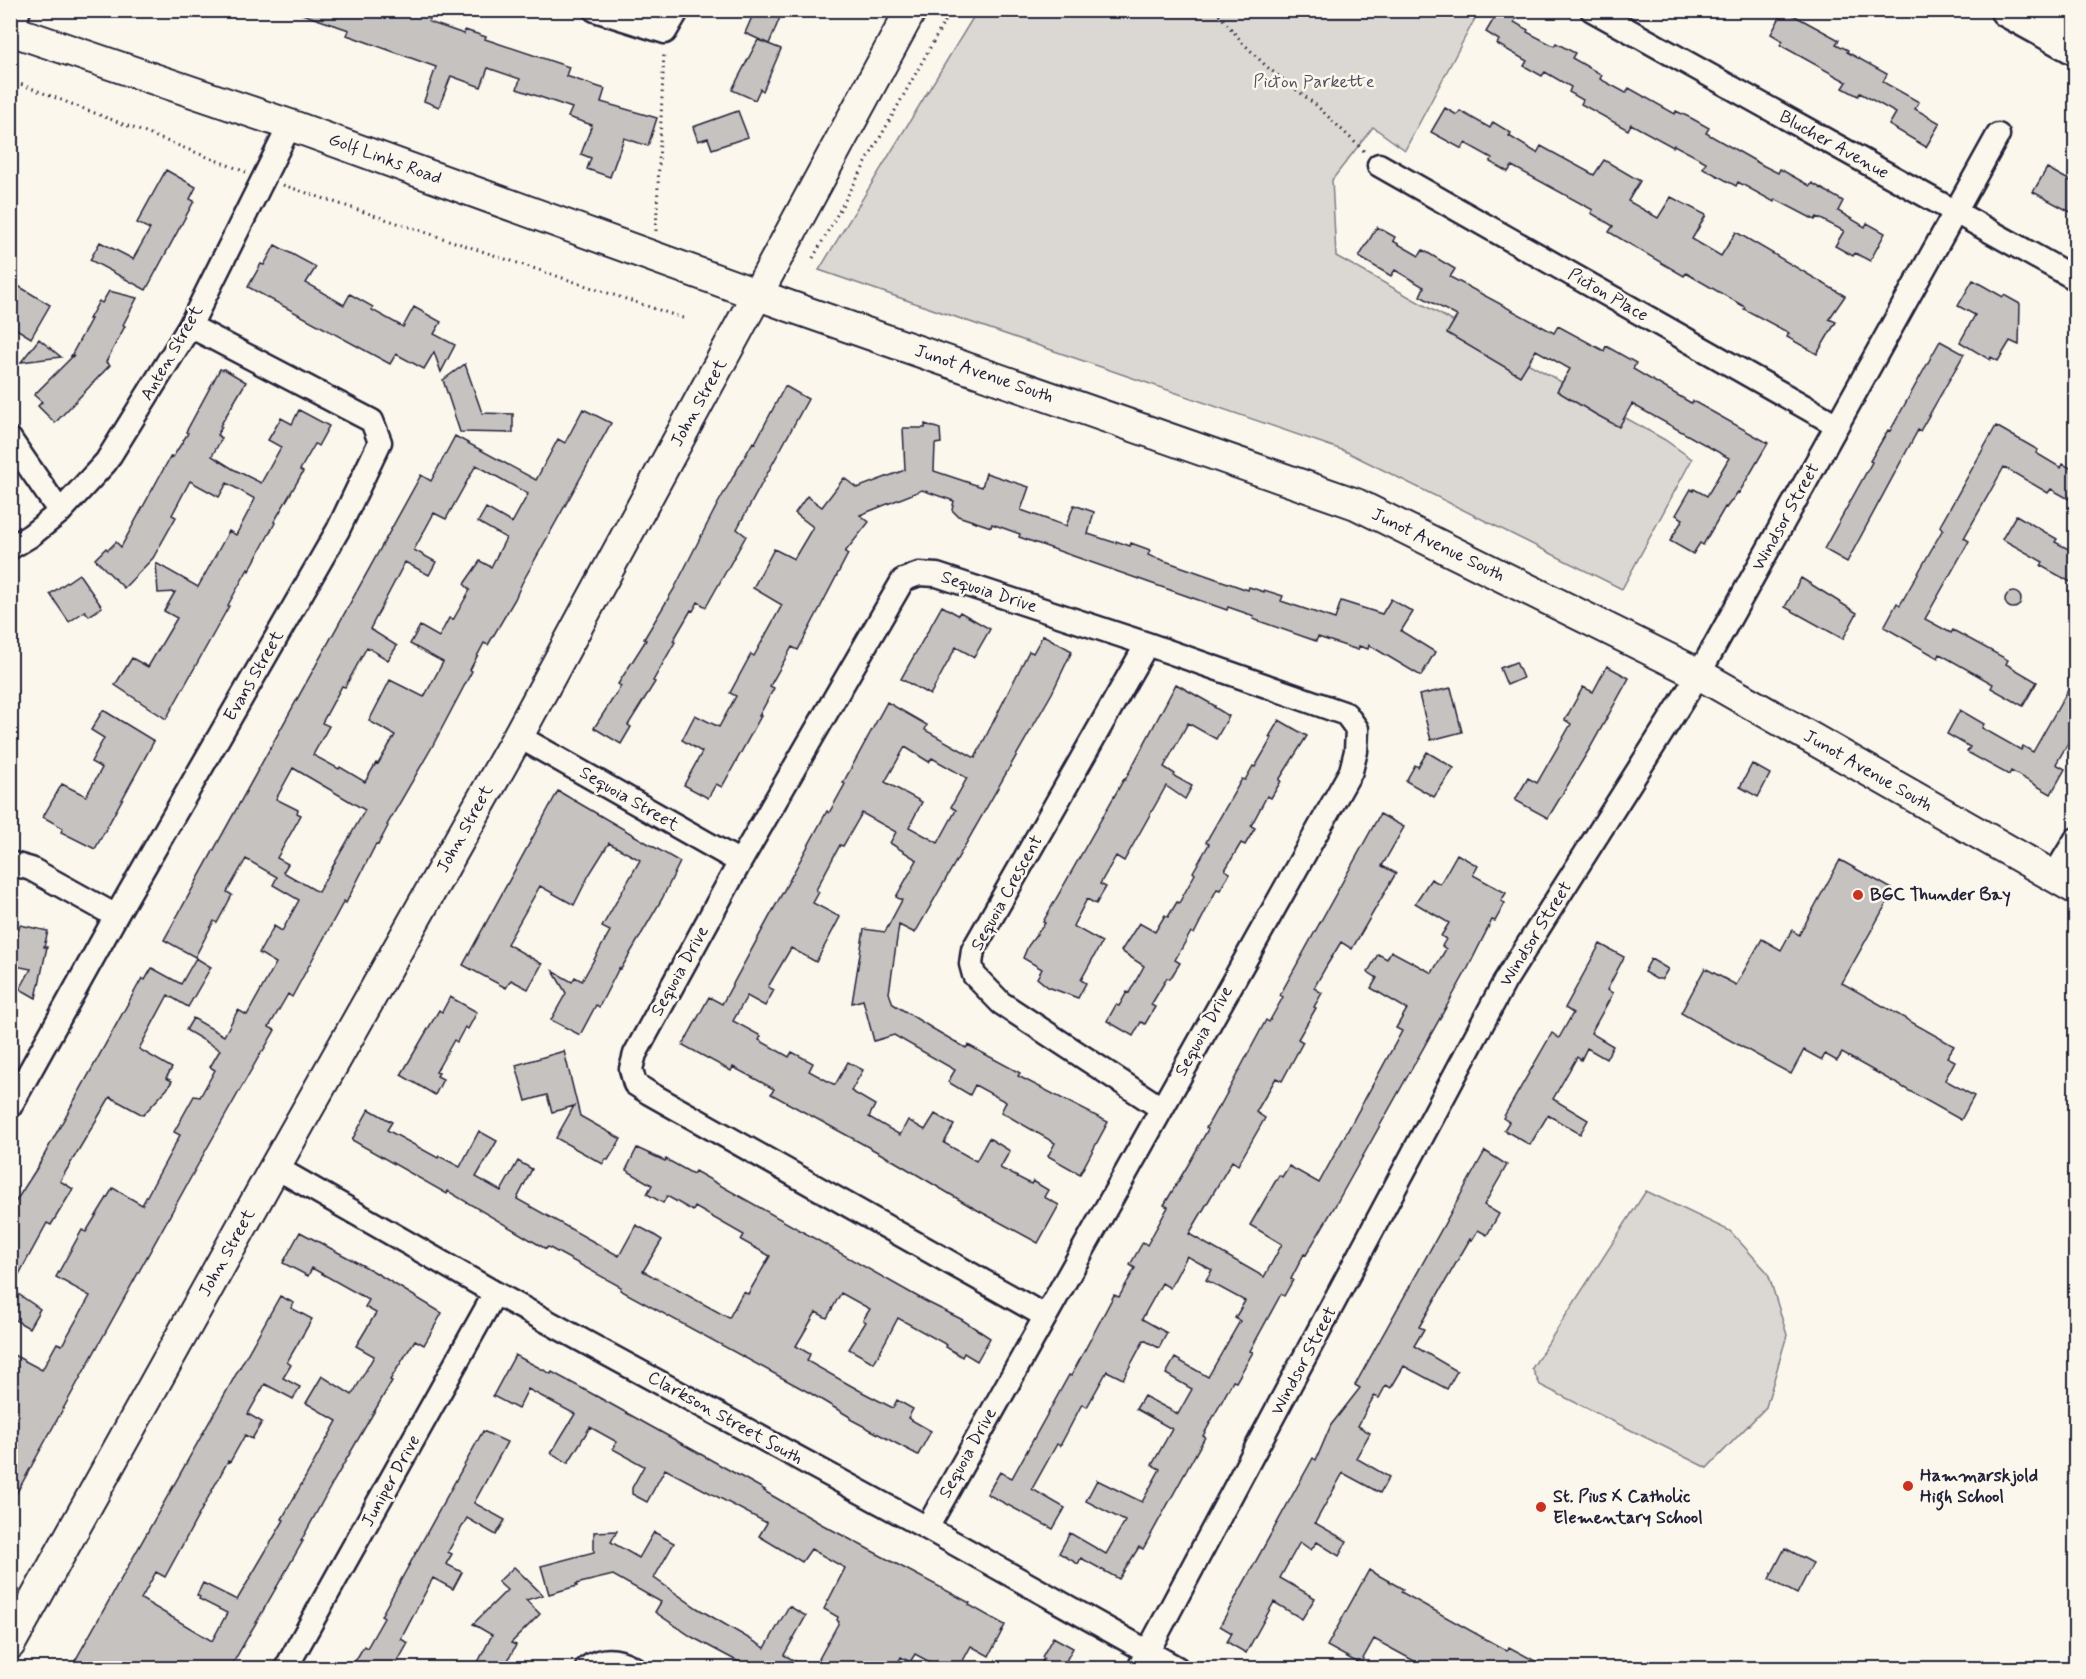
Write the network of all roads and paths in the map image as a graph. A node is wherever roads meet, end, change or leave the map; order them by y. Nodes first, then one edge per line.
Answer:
1 (595, 10) edge
2 (678, 10) edge
3 (912, 10) edge
4 (951, 10) edge
5 (1215, 10) edge
6 (1592, 10) edge
7 (2007, 10) edge
8 (2067, 10) edge
9 (2076, 15) edge
10 (14, 23) edge
11 (665, 33) junction
12 (2076, 48) edge
13 (10, 80) edge
14 (290, 125) junction
15 (1998, 135) dead end
16 (1379, 165) joint
17 (264, 178) junction
18 (1955, 212) junction
19 (654, 256) junction
20 (813, 258) dead end
21 (2076, 279) edge
22 (759, 294) junction
23 (686, 319) dead end
24 (190, 327) junction
25 (1837, 425) junction
26 (10, 439) edge
27 (60, 513) junction
28 (10, 548) edge
29 (1147, 644) junction
30 (1699, 674) junction
31 (518, 736) junction
32 (2076, 839) edge
33 (740, 862) junction
34 (10, 863) edge
35 (2064, 883) edge
36 (116, 916) junction
37 (10, 1107) edge
38 (1161, 1108) junction
39 (275, 1167) junction
40 (495, 1293) junction
41 (1045, 1316) junction
42 (927, 1528) junction
43 (10, 1644) edge
44 (1144, 1661) edge
45 (286, 1668) edge
46 (587, 1668) edge
47 (634, 1668) edge
48 (1177, 1668) edge

1 - 11 street
2 - 11 street
3 - 22 main road, John Street
4 - 20 path
5 - 16 path
6 - 18 street, Blucher Avenue
7 - 12 highway
8 - 9 highway
10 - 14 main road, Golf Links Road
11 - 19 path
13 - 17 path
14 - 17 street, Anten Street
14 - 19 main road, Golf Links Road
15 - 18 street, Windsor Street
16 - 25 street, Picton Place
17 - 23 path
17 - 24 street, Anten Street
18 - 21 street, Blucher Avenue
18 - 25 street, Windsor Street
19 - 22 main road, Golf Links Road
22 - 30 main road, Junot Avenue South
22 - 31 main road, John Street
24 - 27 street, Anten Street
24 - 36 street, Evans Street
25 - 30 street, Windsor Street
26 - 27 street
27 - 28 street, Anten Street
29 - 33 street, Sequoia Drive
29 - 38 street, Sequoia Crescent
29 - 38 street, Sequoia Drive
30 - 35 main road, Junot Avenue South
30 - 44 street, Windsor Street
31 - 33 street, Sequoia Street
31 - 39 main road, John Street
32 - 35 street
33 - 41 street, Sequoia Drive
34 - 36 street
36 - 37 street, Evans Street
38 - 41 street, Sequoia Drive
39 - 40 street, Clarkson Street South
39 - 43 main road, John Street
40 - 42 street, Clarkson Street South
40 - 45 street, Juniper Drive
41 - 42 street, Sequoia Drive
42 - 44 street, Clarkson Street South
44 - 48 street, Clarkson Street South
46 - 47 street

